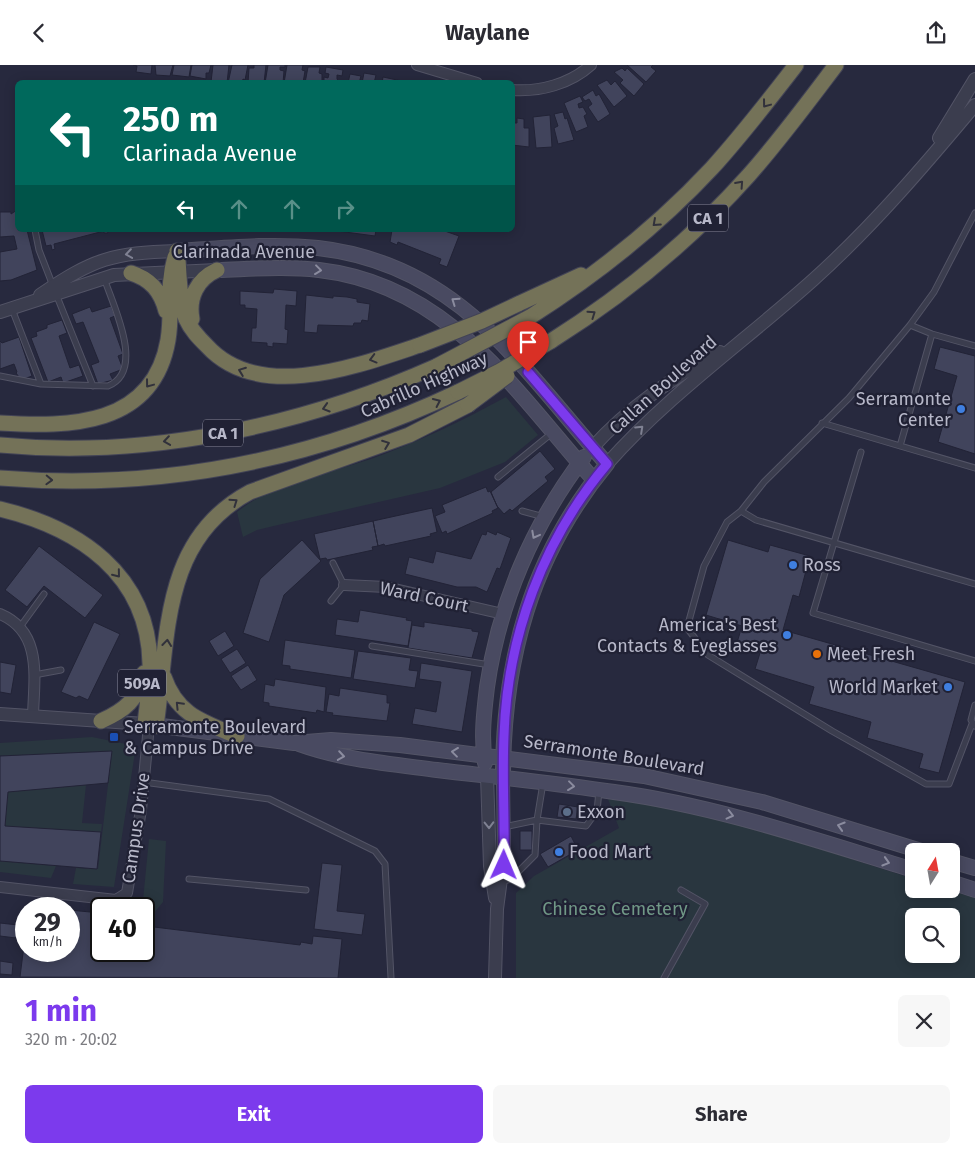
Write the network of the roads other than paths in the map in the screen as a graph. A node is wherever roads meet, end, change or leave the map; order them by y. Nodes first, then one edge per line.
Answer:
1 (417, 65) edge
2 (591, 65) edge
3 (796, 65) edge
4 (836, 65) edge
5 (975, 79) edge
6 (467, 80) edge
7 (515, 90) edge
8 (975, 105) edge
9 (927, 160) junction
10 (975, 213) edge
11 (35, 232) edge
12 (177, 251) junction
13 (606, 265) junction
14 (217, 270) junction
15 (175, 271) junction
16 (131, 273) junction
17 (104, 278) junction
18 (54, 290) junction
19 (6, 310) edge
20 (910, 325) junction
21 (932, 334) junction
22 (168, 340) junction
23 (551, 341) junction
24 (738, 343) junction
25 (205, 345) junction
26 (975, 346) edge
27 (0, 377) edge
28 (41, 384) junction
29 (92, 386) junction
30 (0, 423) edge
31 (822, 423) junction
32 (552, 433) junction
33 (0, 445) edge
34 (900, 446) junction
35 (592, 448) junction
36 (861, 452) dead end
37 (579, 464) junction
38 (607, 464) junction
39 (975, 468) edge
40 (498, 477) dead end
41 (0, 478) edge
42 (594, 480) junction
43 (0, 509) edge
44 (522, 511) dead end
45 (741, 511) junction
46 (544, 517) junction
47 (834, 542) junction
48 (333, 563) dead end
49 (975, 584) edge
50 (344, 585) junction
51 (44, 594) dead end
52 (331, 601) dead end
53 (502, 614) junction
54 (0, 615) edge
55 (143, 625) junction
56 (20, 627) junction
57 (372, 646) dead end
58 (975, 661) edge
59 (491, 665) junction
60 (61, 669) dead end
61 (34, 675) junction
62 (164, 675) junction
63 (975, 705) edge
64 (0, 714) edge
65 (32, 715) junction
66 (101, 721) junction
67 (150, 725) junction
68 (974, 725) edge
69 (237, 735) junction
70 (294, 743) junction
71 (484, 755) junction
72 (503, 757) junction
73 (488, 776) junction
74 (504, 778) junction
75 (143, 782) junction
76 (543, 783) junction
77 (599, 790) junction
78 (537, 820) junction
79 (504, 827) junction
80 (905, 846) edge
81 (960, 864) edge
82 (905, 868) edge
83 (975, 868) edge
84 (189, 879) dead end
85 (501, 882) junction
86 (960, 885) edge
87 (0, 887) edge
88 (306, 890) dead end
89 (681, 890) dead end
90 (975, 890) edge
91 (498, 909) junction
92 (391, 978) edge
93 (495, 978) edge
94 (664, 978) edge

1 - 6 street
2 - 7 street
3 -> 13 highway, Cabrillo Highway / CA 1
23 -> 4 highway, Cabrillo Highway / CA 1
5 - 9 street, Callan Boulevard
8 - 9 street, Callan Boulevard
9 - 24 street, Callan Boulevard
10 - 20 lane
11 - 18 lane
12 - 15 highway
12 -> 18 street, Clarinada Avenue
35 -> 12 main road, Clarinada Avenue
13 -> 25 highway, bridge
13 -> 33 highway, Cabrillo Highway / CA 1, bridge
14 - 15 street, Clarinada Avenue
14 - 25 highway
14 -> 32 main road, Clarinada Avenue
15 - 16 street, Clarinada Avenue
15 - 22 highway
15 - 25 highway
16 - 17 street, Clarinada Avenue
16 - 22 highway
17 - 18 street, Clarinada Avenue
17 - 29 lane
18 - 19 street, Clarinada Avenue
18 - 29 lane
19 - 28 lane
20 - 21 lane
20 - 31 lane
21 - 26 lane
21 - 34 lane
22 -> 30 highway
41 -> 23 highway, Cabrillo Highway / CA 1, bridge
62 -> 23 highway, bridge
24 - 35 street, Callan Boulevard
38 -> 24 street, Callan Boulevard
27 - 28 lane
28 - 29 lane
31 - 34 lane
31 - 45 lane
32 - 37 main road, Clarinada Avenue
32 - 40 lane
34 - 39 lane
35 - 37 main road, Callan Boulevard
35 - 38 main road, Clarinada Avenue
36 - 47 lane
37 - 42 main road, Clarinada Avenue
37 - 46 main road, Callan Boulevard
38 - 42 main road, Callan Boulevard
42 - 72 main road, Callan Boulevard
43 -> 55 highway, 509A
44 - 46 lane
45 - 47 lane
45 - 68 lane
46 -> 53 main road, Callan Boulevard
47 - 49 lane
47 - 58 lane
48 - 50 lane
50 - 52 lane
50 - 53 street, Ward Court
51 - 56 lane
53 - 59 main road, Callan Boulevard
54 - 56 street
55 - 66 highway, 509A
55 - 67 highway, 509A
56 - 61 street
57 - 59 lane
59 - 71 main road, Callan Boulevard
60 - 61 lane
61 - 65 street
62 - 67 highway
69 -> 62 highway
63 - 68 lane
64 - 65 street, Serramonte Boulevard
65 - 66 street, Serramonte Boulevard
66 - 67 street, Serramonte Boulevard
67 - 69 main road, Serramonte Boulevard
67 - 75 street, Campus Drive
69 - 70 main road, Serramonte Boulevard
71 -> 70 main road, Serramonte Boulevard
70 -> 73 main road, Serramonte Boulevard
71 - 72 main road, Serramonte Boulevard
71 - 73 main road, Callan Boulevard
72 - 74 main road, Callan Boulevard
80 -> 72 main road, Serramonte Boulevard
73 - 74 main road, Serramonte Boulevard
73 -> 91 street, Callan Boulevard
74 - 76 main road, Serramonte Boulevard
74 - 79 street, Callan Boulevard
75 - 87 street, Campus Drive
75 - 92 lane
76 -> 77 main road, Serramonte Boulevard
76 - 78 lane
77 - 78 lane
77 -> 82 main road, Serramonte Boulevard
78 - 79 lane
78 - 85 lane
79 - 85 street, Callan Boulevard
81 - 83 main road
84 - 88 lane
85 - 91 street, Callan Boulevard
86 - 90 main road
89 - 94 lane
91 - 93 street, Callan Boulevard

